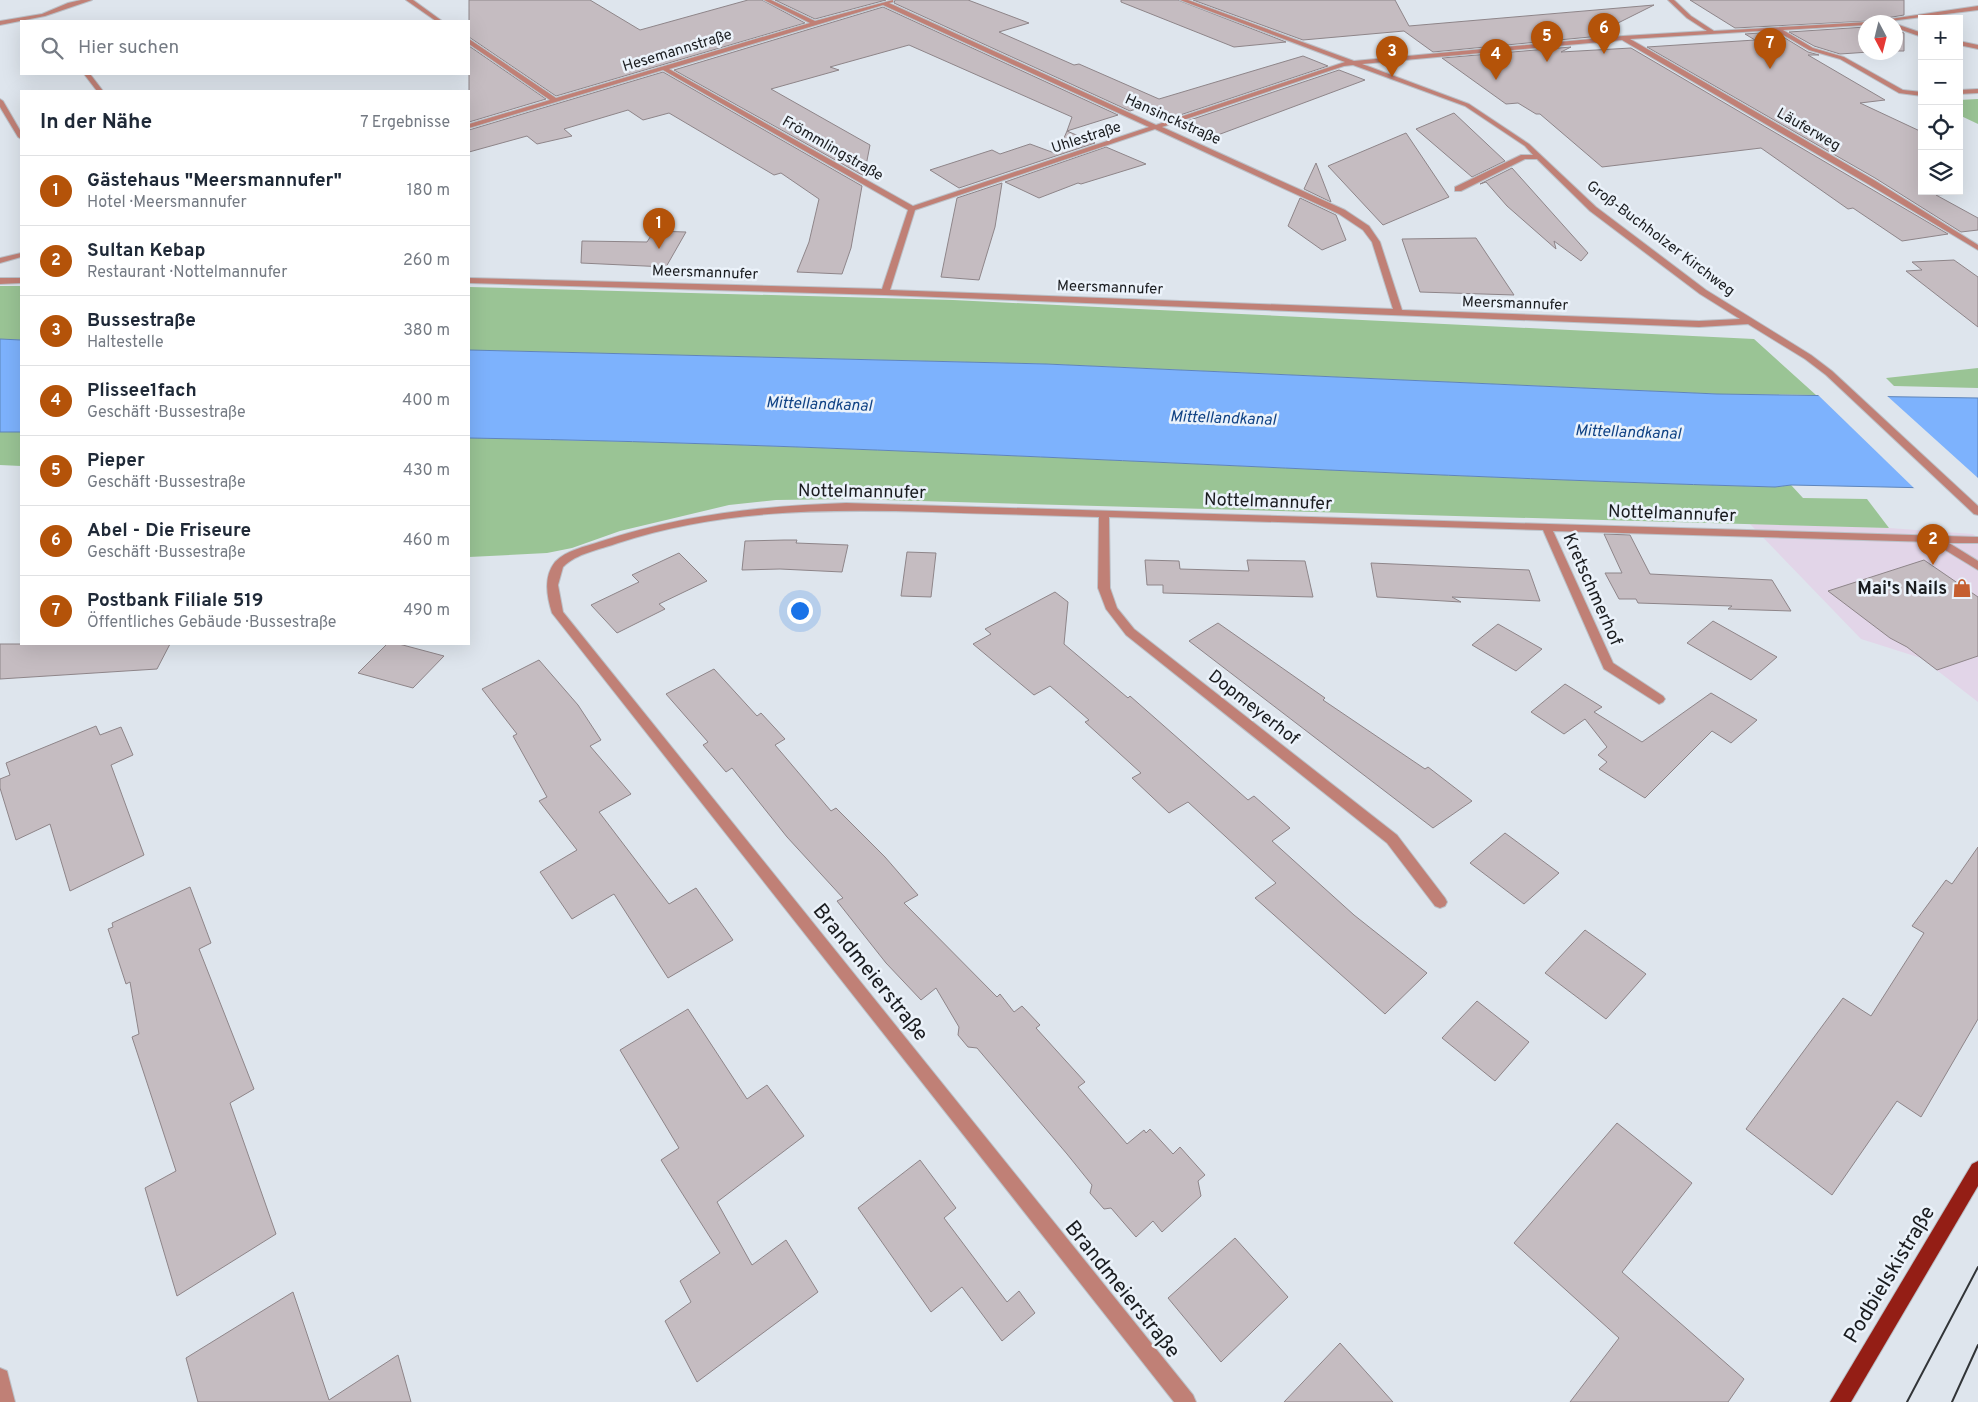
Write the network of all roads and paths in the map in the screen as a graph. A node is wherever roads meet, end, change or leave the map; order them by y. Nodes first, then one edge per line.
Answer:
1 (90, 0) edge
2 (409, 0) edge
3 (767, 0) edge
4 (894, 0) edge
5 (1183, 0) edge
6 (1671, 0) edge
7 (883, 3) junction
8 (1978, 8) edge
9 (43, 15) junction
10 (1903, 19) edge
11 (47, 20) edge
12 (439, 20) edge
13 (813, 22) junction
14 (0, 23) edge
15 (1858, 23) edge
16 (1777, 28) junction
17 (1903, 28) edge
18 (1712, 32) junction
19 (1918, 34) edge
20 (1623, 38) junction
21 (470, 42) edge
22 (1963, 44) edge
23 (1978, 47) edge
24 (1354, 63) junction
25 (665, 69) junction
26 (88, 75) edge
27 (99, 90) edge
28 (1978, 90) edge
29 (1963, 92) edge
30 (1918, 94) edge
31 (0, 101) edge
32 (555, 101) junction
33 (470, 126) edge
34 (1158, 128) junction
35 (20, 135) edge
36 (1539, 157) junction
37 (1458, 189) dead end
38 (912, 209) junction
39 (1978, 248) edge
40 (20, 255) edge
41 (0, 261) edge
42 (0, 281) edge
43 (20, 281) edge
44 (470, 281) edge
45 (885, 292) junction
46 (1398, 312) junction
47 (1750, 321) junction
48 (1976, 510) edge
49 (1104, 514) junction
50 (1546, 526) junction
51 (1935, 539) junction
52 (1978, 540) edge
53 (563, 560) joint
54 (1978, 566) edge
55 (1659, 699) dead end
56 (1440, 902) dead end
57 (1978, 1170) edge
58 (0, 1378) edge
59 (5, 1402) edge
60 (1186, 1402) edge
61 (1840, 1402) edge

1 - 9 street
2 - 12 street
3 - 13 street
4 - 7 street, Hesemannstraße
5 - 24 street, Groß-Buchholzer Kirchweg
6 - 18 street
7 - 13 street, Hesemannstraße
7 - 34 street, Hansinckstraße
8 - 10 street
9 - 11 street
9 - 14 street
13 - 25 street, Hesemannstraße
15 - 16 street, Uhlestraße
16 - 18 street, Uhlestraße
16 - 30 street
17 - 19 street
18 - 20 street, Uhlestraße
20 - 24 street, Uhlestraße
20 - 39 street, Läuferweg
21 - 32 street
22 - 23 street
24 - 34 street, Uhlestraße
24 - 36 street, Groß-Buchholzer Kirchweg
25 - 32 street, Hesemannstraße
25 - 38 street, Frömmlingstraße
26 - 27 street
28 - 29 street
31 - 35 street
32 - 33 street, Hesemannstraße
34 - 38 street, Uhlestraße
34 - 46 street, Hansinckstraße
36 - 37 street
36 - 47 street, Groß-Buchholzer Kirchweg
38 - 45 street
40 - 41 street
42 - 43 street
44 - 45 street, Meersmannufer
45 - 46 street, Meersmannufer
46 - 47 street, Meersmannufer
47 - 48 street, Groß-Buchholzer Kirchweg
49 - 50 street, Nottelmannufer
49 - 53 street, Nottelmannufer
49 - 56 street, Dopmeyerhof
50 - 51 street, Nottelmannufer
50 - 55 street, Kretschmerhof
51 - 52 street, Nottelmannufer
51 - 54 street
53 - 60 street, Brandmeierstraße
57 - 61 main road, Podbielskistraße
58 - 59 street

